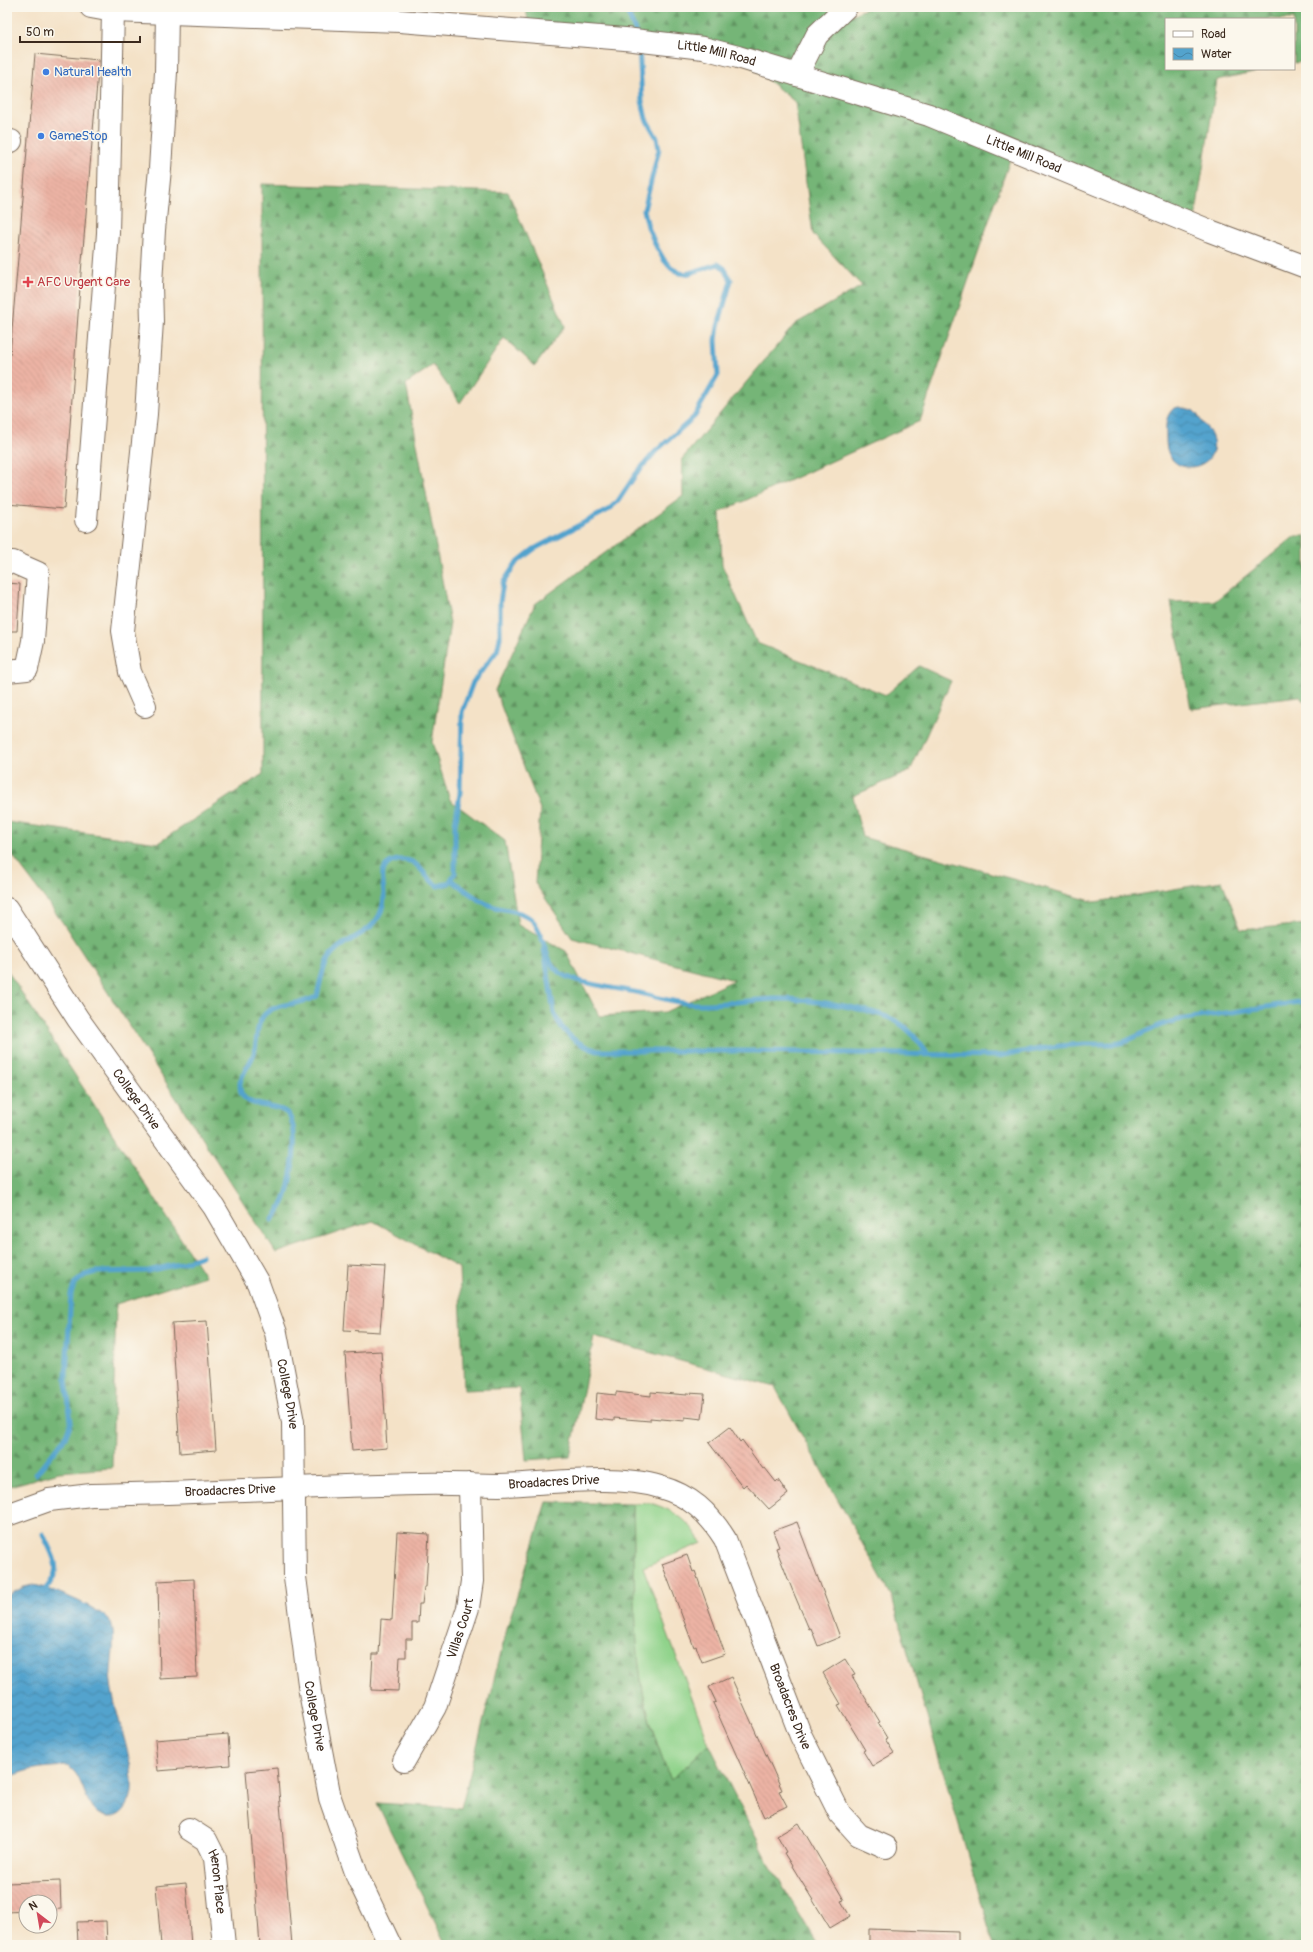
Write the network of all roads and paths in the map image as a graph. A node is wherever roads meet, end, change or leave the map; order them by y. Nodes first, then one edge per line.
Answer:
1 (91, 7) edge
2 (846, 7) edge
3 (156, 11) edge
4 (113, 12) junction
5 (797, 75) junction
6 (1306, 266) edge
7 (86, 520) dead end
8 (7, 562) edge
9 (7, 671) edge
10 (145, 706) dead end
11 (7, 909) edge
12 (470, 1484) junction
13 (294, 1489) junction
14 (7, 1515) edge
15 (404, 1761) dead end
16 (189, 1829) dead end
17 (886, 1847) dead end
18 (224, 1945) edge
19 (390, 1945) edge

1 - 4 street, Little Mill Road
2 - 5 street
3 - 4 street, Little Mill Road
3 - 5 street, Little Mill Road
3 - 10 street
4 - 7 street
5 - 6 street, Little Mill Road
8 - 9 street
11 - 13 street, College Drive
12 - 13 street, Broadacres Drive
12 - 15 street, Villas Court
12 - 17 street, Broadacres Drive
13 - 14 street, Broadacres Drive
13 - 19 street, College Drive
16 - 18 street, Heron Place

